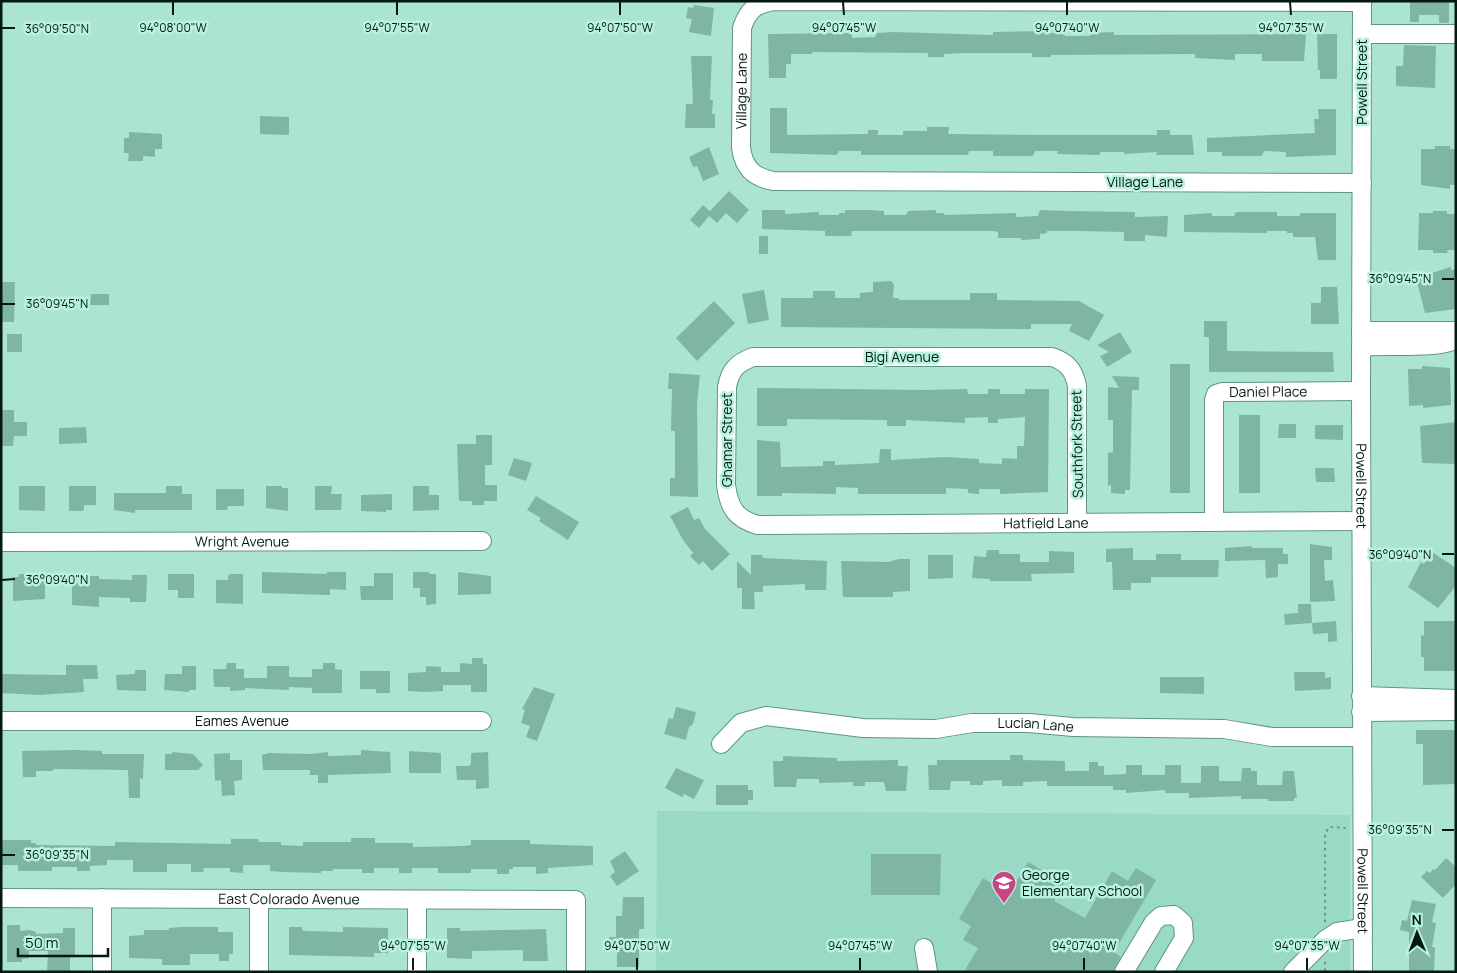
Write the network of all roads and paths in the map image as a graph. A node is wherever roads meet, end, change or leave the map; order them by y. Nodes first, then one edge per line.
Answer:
1 (1362, 2) edge
2 (1362, 34) junction
3 (1456, 34) edge
4 (1362, 184) junction
5 (1456, 331) edge
6 (1361, 339) junction
7 (1456, 339) edge
8 (1069, 366) joint
9 (734, 367) joint
10 (1360, 391) junction
11 (734, 513) joint
12 (1361, 521) junction
13 (1077, 522) junction
14 (1214, 522) junction
15 (482, 541) dead end
16 (1, 542) edge
17 (1456, 698) edge
18 (1361, 704) junction
19 (1456, 711) edge
20 (482, 721) dead end
21 (1, 722) edge
22 (1362, 737) junction
23 (721, 744) dead end
24 (1353, 828) dead end
25 (1, 898) edge
26 (102, 898) junction
27 (260, 899) junction
28 (417, 900) junction
29 (1325, 925) dead end
30 (1363, 928) junction
31 (924, 948) dead end
32 (1325, 956) dead end
33 (102, 972) edge
34 (259, 972) edge
35 (416, 972) edge
36 (576, 972) edge
37 (928, 972) edge
38 (1124, 972) edge
39 (1164, 972) edge
40 (1293, 972) edge
41 (1326, 972) edge
42 (1363, 972) edge

1 - 2 street, Powell Street
1 - 4 street, Village Lane
2 - 3 street
2 - 4 street, Powell Street
4 - 6 street, Powell Street
5 - 6 street
6 - 7 street
6 - 10 street, Powell Street
8 - 9 street, Bigi Avenue
8 - 13 street, Southfork Street
9 - 11 street, Ghamar Street
10 - 12 street, Powell Street
10 - 14 street, Daniel Place
11 - 13 street, Hatfield Lane
12 - 14 street, Hatfield Lane
12 - 18 street, Powell Street
13 - 14 street, Hatfield Lane
15 - 16 street, Wright Avenue
17 - 18 street
18 - 19 street
18 - 22 street, Powell Street
20 - 21 street, Eames Avenue
22 - 23 street, Lucian Lane
22 - 30 street, Powell Street
24 - 29 path
25 - 26 street, East Colorado Avenue
26 - 27 street, East Colorado Avenue
26 - 33 street
27 - 28 street, East Colorado Avenue
27 - 34 street
28 - 35 street
28 - 36 street, East Colorado Avenue
30 - 40 street
30 - 42 street, Powell Street
31 - 37 street
32 - 41 path
38 - 39 street

